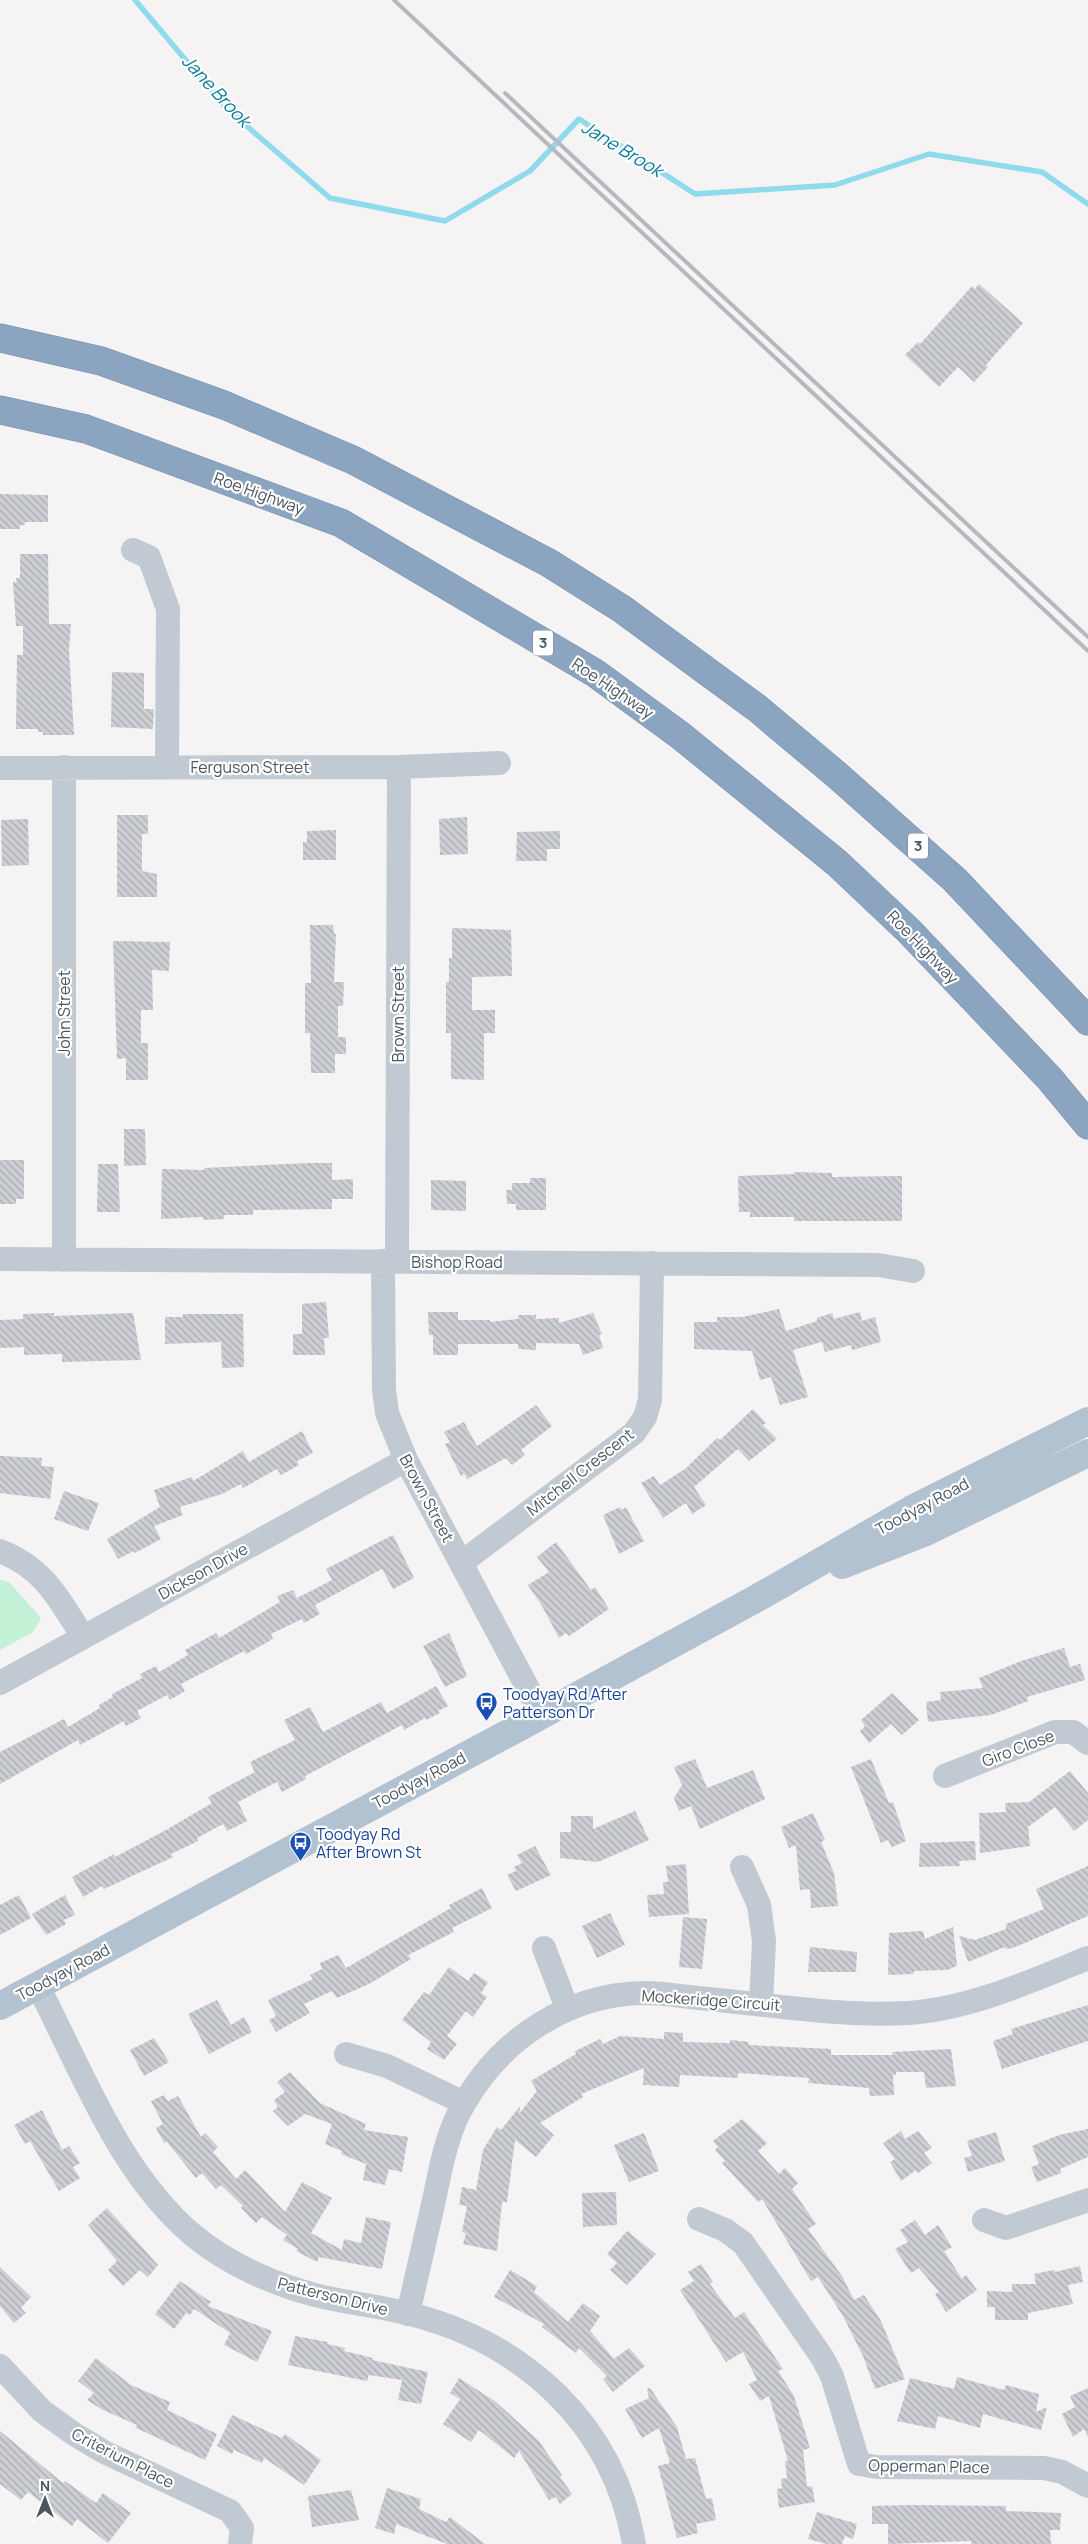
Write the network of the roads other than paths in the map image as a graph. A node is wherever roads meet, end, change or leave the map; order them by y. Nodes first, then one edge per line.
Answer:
1 (0, 338) edge
2 (0, 410) edge
3 (133, 550) dead end
4 (499, 763) dead end
5 (64, 767) junction
6 (167, 767) junction
7 (399, 767) junction
8 (0, 768) edge
9 (1088, 1021) edge
10 (1088, 1125) edge
11 (0, 1259) edge
12 (64, 1260) junction
13 (390, 1261) junction
14 (652, 1263) junction
15 (913, 1271) dead end
16 (1088, 1421) edge
17 (1088, 1452) edge
18 (406, 1460) junction
19 (0, 1551) edge
20 (461, 1562) junction
21 (759, 1597) junction
22 (84, 1637) junction
23 (0, 1683) edge
24 (542, 1715) junction
25 (1088, 1743) edge
26 (945, 1776) dead end
27 (742, 1867) dead end
28 (544, 1948) dead end
29 (1088, 1958) edge
30 (38, 1986) junction
31 (761, 2003) junction
32 (0, 2006) edge
33 (566, 2008) junction
34 (346, 2054) dead end
35 (464, 2103) junction
36 (1088, 2200) edge
37 (700, 2219) dead end
38 (984, 2220) dead end
39 (408, 2314) junction
40 (0, 2366) edge
41 (1088, 2486) edge
42 (240, 2544) edge
43 (634, 2544) edge

1 - 9 highway, 3
2 - 10 highway, Roe Highway / 3
3 - 6 street
4 - 7 street, Ferguson Street
5 - 6 street, Ferguson Street
5 - 8 street, Ferguson Street
5 - 12 street, John Street
6 - 7 street, Ferguson Street
7 - 13 street, Brown Street
11 - 12 street, Bishop Road
12 - 13 street, Bishop Road
13 - 14 street, Bishop Road
13 - 18 street, Brown Street
14 - 15 street, Bishop Road
14 - 20 street, Mitchell Crescent
16 - 21 main road, Toodyay Road
17 - 21 main road, Toodyay Road
18 - 20 street, Brown Street
18 - 22 street, Dickson Drive
19 - 22 street
20 - 24 street, Brown Street
21 - 24 main road, Toodyay Road
22 - 23 street, Dickson Drive
24 - 30 main road, Toodyay Road
25 - 26 street, Giro Close
27 - 31 street
28 - 33 street
29 - 31 street, Mockeridge Circuit
30 - 32 main road, Toodyay Road
30 - 39 street, Patterson Drive
31 - 33 street, Mockeridge Circuit
33 - 35 street, Mockeridge Circuit
34 - 35 street
35 - 39 street, Mockeridge Circuit
36 - 38 street
37 - 41 street, Opperman Place
39 - 43 street, Patterson Drive
40 - 42 street, Criterium Place

